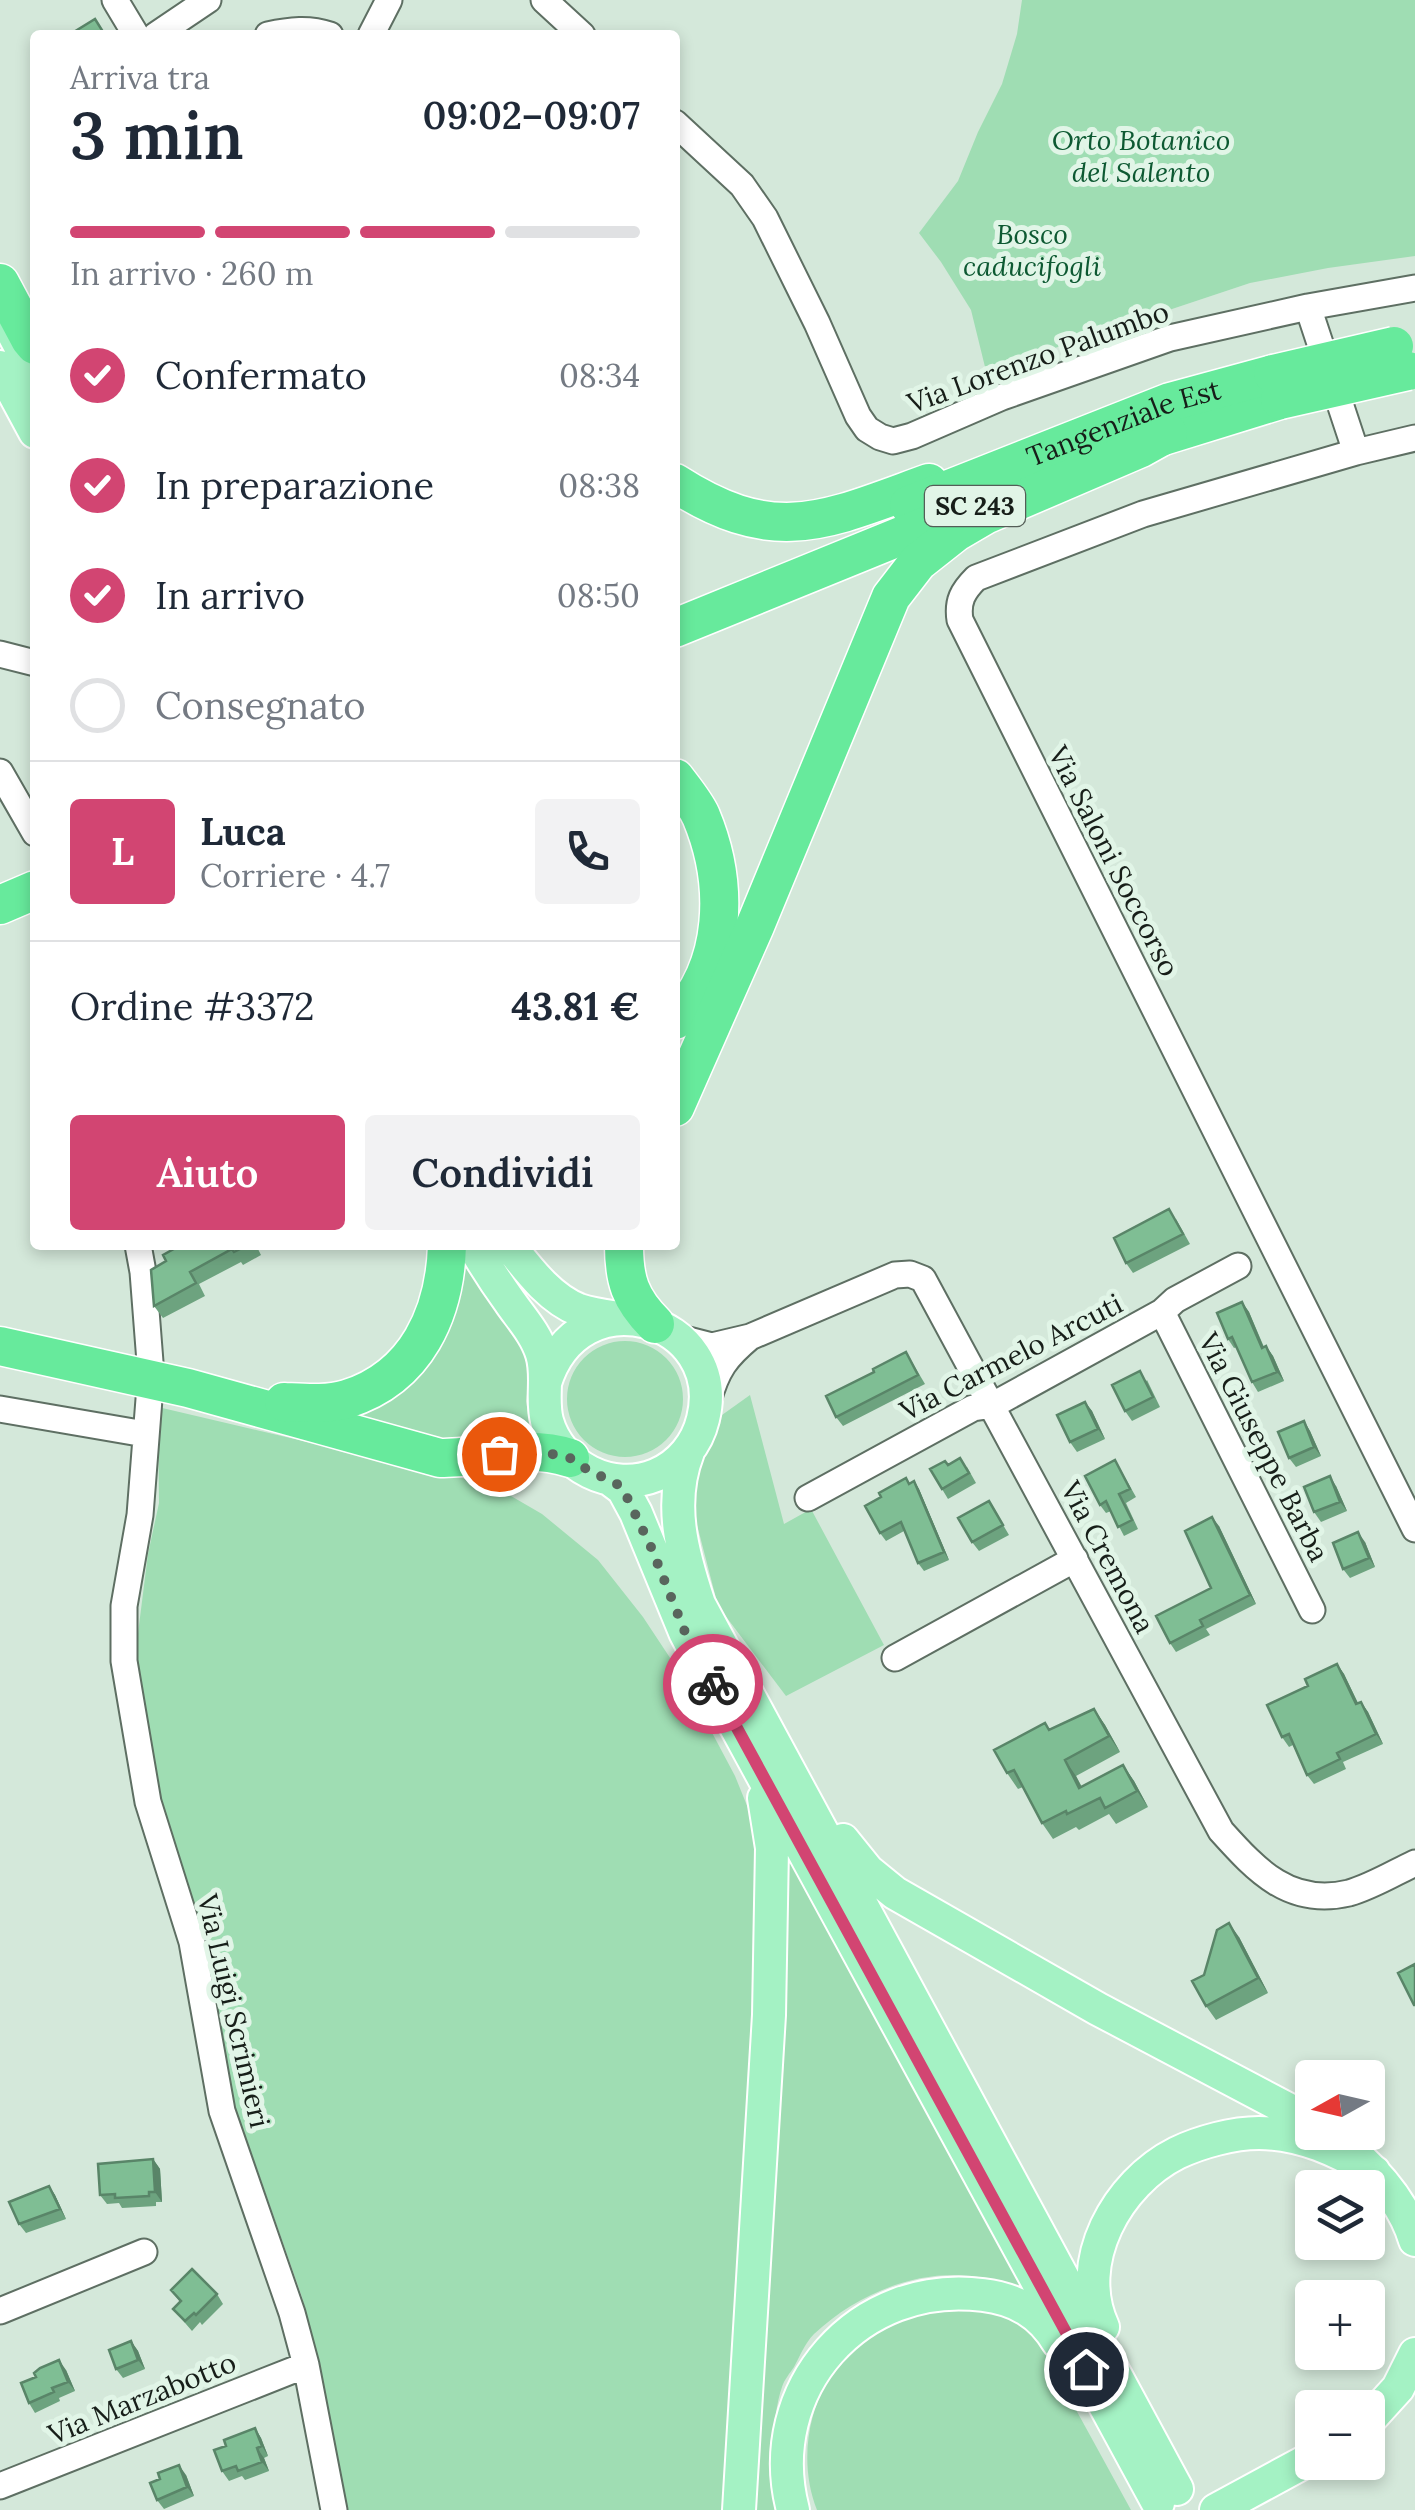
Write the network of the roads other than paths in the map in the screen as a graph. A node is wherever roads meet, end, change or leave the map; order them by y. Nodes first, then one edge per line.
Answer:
1 (115, 0) edge
2 (208, 0) edge
3 (544, 0) edge
4 (383, 3) edge
5 (133, 30) edge
6 (163, 30) edge
7 (373, 30) edge
8 (577, 30) edge
9 (680, 127) edge
10 (0, 282) edge
11 (1415, 288) edge
12 (1308, 307) junction
13 (0, 308) edge
14 (30, 339) edge
15 (1408, 357) edge
16 (30, 365) edge
17 (0, 367) edge
18 (1277, 387) junction
19 (30, 423) edge
20 (1168, 433) junction
21 (1415, 438) edge
22 (1042, 451) junction
23 (1356, 452) junction
24 (680, 486) edge
25 (680, 599) edge
26 (680, 626) edge
27 (0, 654) edge
28 (30, 662) edge
29 (0, 772) edge
30 (680, 785) edge
31 (30, 823) edge
32 (30, 867) edge
33 (0, 879) edge
34 (30, 892) edge
35 (0, 904) edge
36 (680, 1015) edge
37 (680, 1097) edge
38 (139, 1250) edge
39 (447, 1250) edge
40 (476, 1250) edge
41 (513, 1250) edge
42 (624, 1250) edge
43 (1238, 1266) dead end
44 (1162, 1312) junction
45 (651, 1326) junction
46 (750, 1337) junction
47 (0, 1346) edge
48 (150, 1362) dead end
49 (546, 1383) junction
50 (188, 1388) junction
51 (149, 1399) dead end
52 (993, 1405) junction
53 (0, 1409) edge
54 (706, 1410) junction
55 (145, 1434) junction
56 (688, 1452) junction
57 (570, 1458) junction
58 (612, 1480) junction
59 (808, 1498) dead end
60 (1415, 1529) edge
61 (1075, 1559) junction
62 (1312, 1610) dead end
63 (725, 1653) junction
64 (895, 1658) dead end
65 (737, 1729) junction
66 (1415, 1863) edge
67 (1295, 2113) edge
68 (1349, 2150) edge
69 (1371, 2170) edge
70 (1372, 2170) edge
71 (1385, 2185) edge
72 (1411, 2220) edge
73 (144, 2252) dead end
74 (0, 2311) edge
75 (1415, 2354) edge
76 (306, 2365) junction
77 (1385, 2403) edge
78 (1295, 2467) edge
79 (0, 2486) edge
80 (1167, 2496) junction
81 (334, 2510) edge
82 (739, 2510) edge
83 (794, 2510) edge
84 (1216, 2510) edge

1 - 5 street
2 - 6 street
3 - 8 street
4 - 7 street
9 - 12 street, Via Lorenzo Palumbo
10 - 14 highway
11 - 12 street, Via Lorenzo Palumbo
12 - 23 street
13 - 16 main road
15 - 18 highway, Tangenziale Est / SC 243, bridge
17 - 19 main road
18 - 20 highway, Tangenziale Est / SC 243
18 - 22 highway, Tangenziale Est / SC 243
20 - 26 highway, Tangenziale Est / SC 243
20 - 37 highway
21 - 23 street
22 - 24 highway
22 - 25 highway, Tangenziale Est / SC 243
23 - 60 street, Via Saloni Soccorso
27 - 28 street
29 - 31 street
30 - 36 highway
32 - 33 highway
34 - 35 highway
38 - 48 street
39 - 50 highway
40 - 49 main road
41 - 45 main road
42 - 45 highway
43 - 44 street, Via Carmelo Arcuti
44 - 52 street, Via Carmelo Arcuti
44 - 62 street, Via Giuseppe Barba
45 - 46 street, Via Cremona
45 - 49 main road
45 - 54 main road
46 - 52 street, Via Cremona
46 - 54 street, Via Cremona
47 - 50 highway
49 - 57 main road
50 - 57 highway
51 - 55 street, Via Luigi Scrimieri
52 - 59 street, Via Carmelo Arcuti
52 - 61 street, Via Cremona
53 - 55 street
54 - 56 main road
55 - 76 street, Via Luigi Scrimieri
56 - 58 main road
56 - 63 main road
57 - 58 main road
58 - 65 main road
61 - 64 street
61 - 66 street, Via Cremona
63 - 67 main road
63 - 80 main road
65 - 80 main road
65 - 82 main road
68 - 70 main road
69 - 80 main road
71 - 72 main road
73 - 74 street
75 - 77 main road
76 - 79 street, Via Marzabotto
76 - 81 street, Via Luigi Scrimieri
78 - 84 main road
80 - 83 main road

